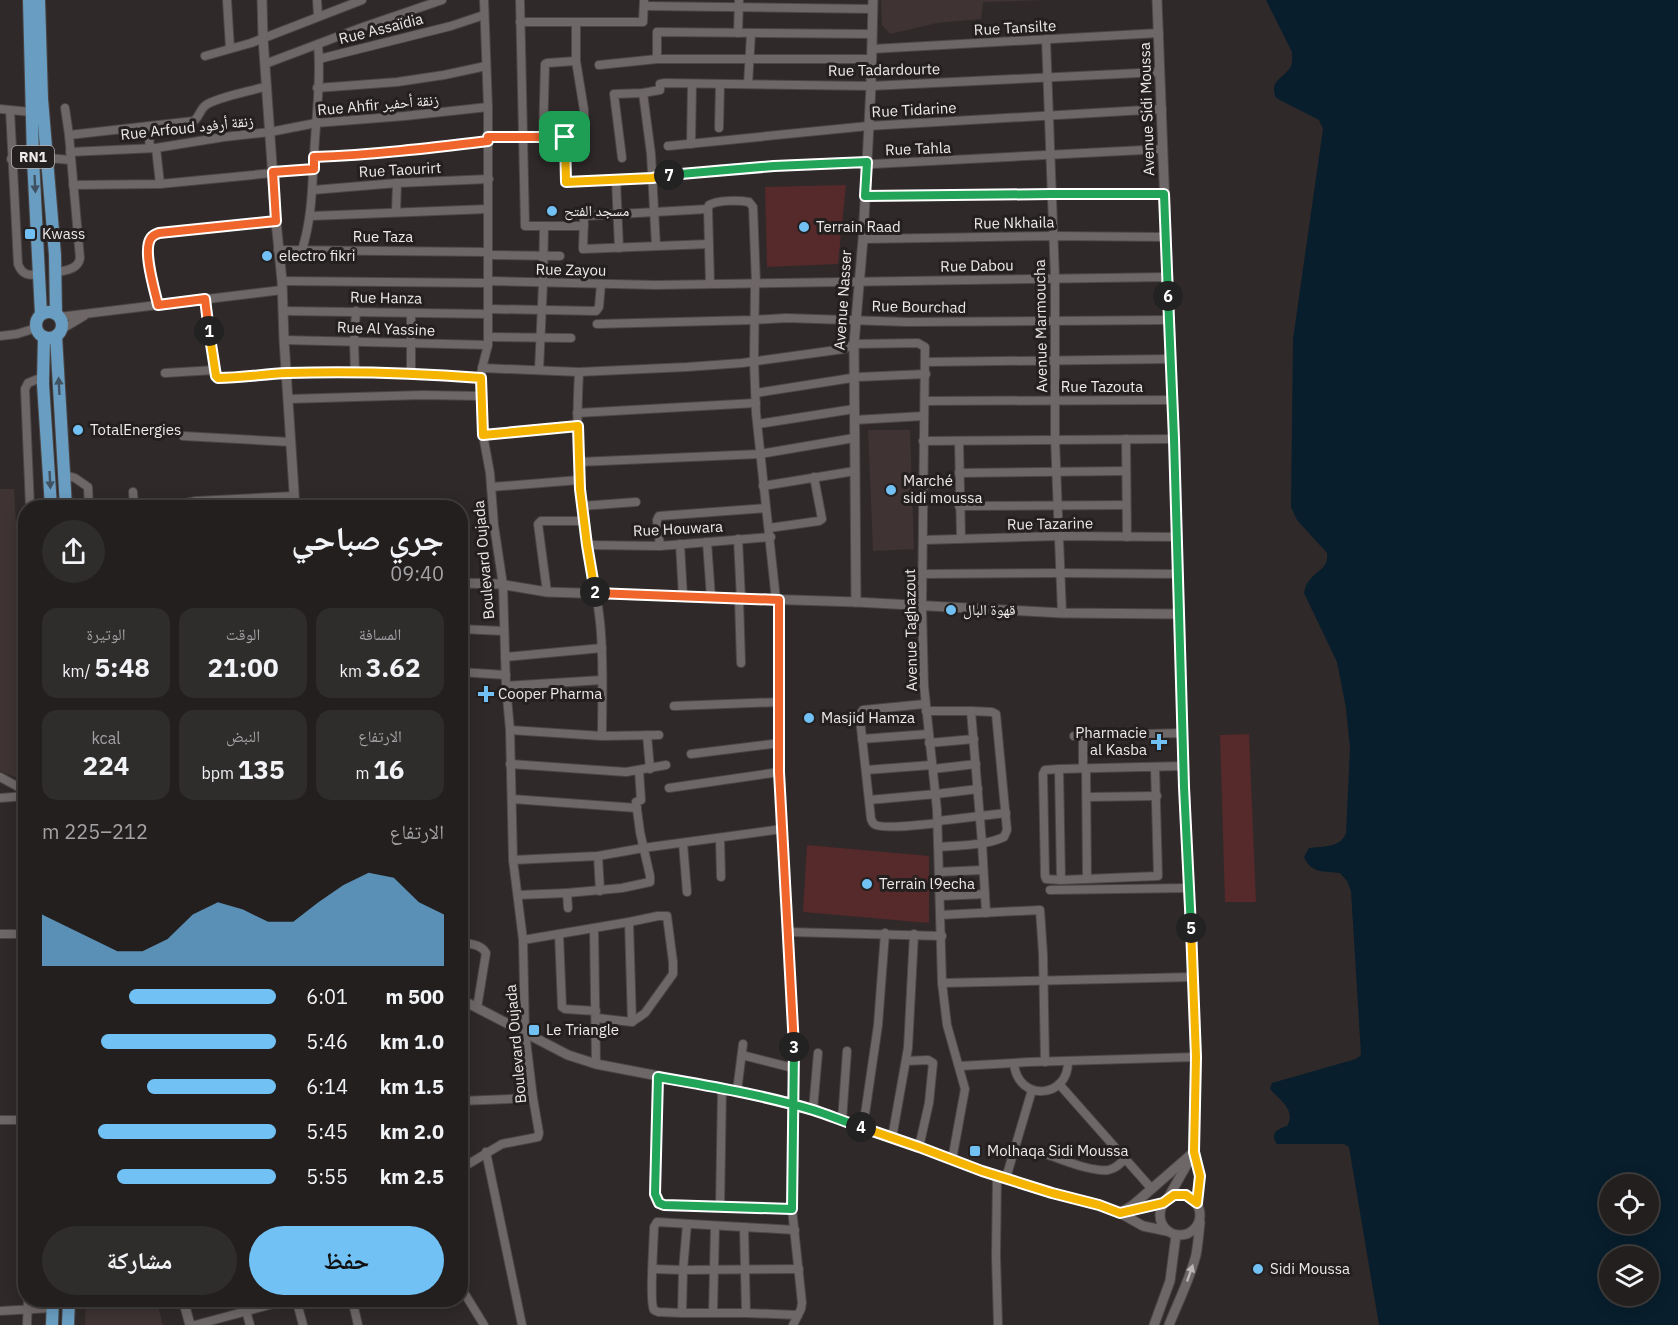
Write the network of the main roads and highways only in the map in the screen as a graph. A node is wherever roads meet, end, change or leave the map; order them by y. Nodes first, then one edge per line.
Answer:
1 (29, 0) edge
2 (39, 0) edge
3 (52, 327) junction
4 (60, 410) junction
5 (45, 412) junction
6 (63, 447) junction
7 (48, 449) junction
8 (51, 500) edge
9 (66, 500) edge
10 (53, 1307) edge
11 (69, 1307) edge
12 (52, 1325) edge
13 (68, 1325) edge

1 -> 3 main road, RN1
2 - 3 main road, RN1
4 -> 3 main road, RN1
3 - 5 main road, RN1
4 - 5 main road
4 - 6 main road, RN1
5 - 7 main road, RN1
6 - 7 main road
6 - 9 main road, RN1
7 -> 8 main road, RN1
10 - 12 main road
11 - 13 main road

